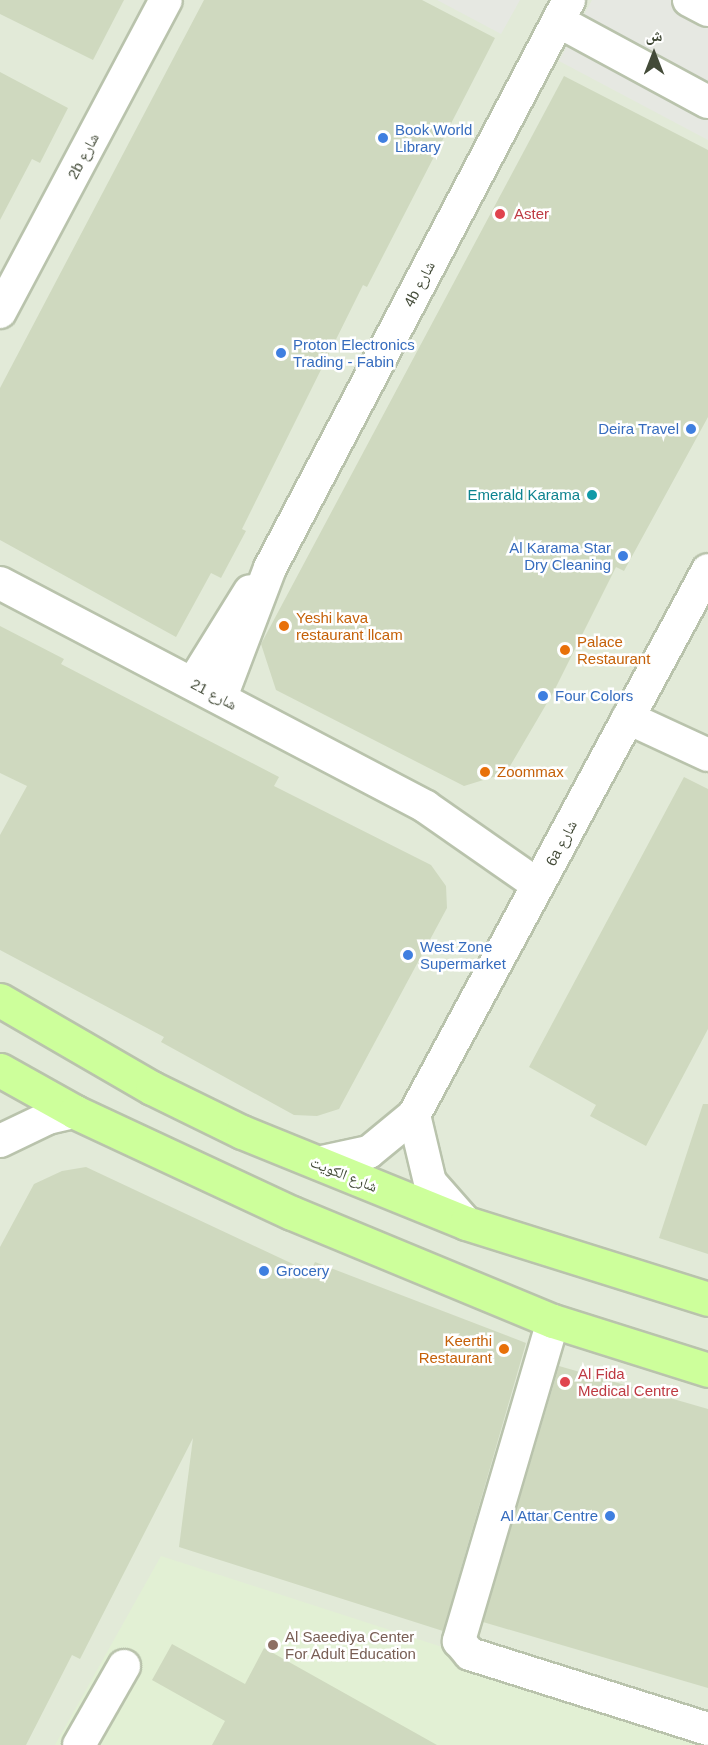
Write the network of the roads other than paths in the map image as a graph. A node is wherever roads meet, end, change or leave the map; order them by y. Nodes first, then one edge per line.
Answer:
1 (166, 0) edge
2 (689, 0) edge
3 (563, 10) edge
4 (708, 10) edge
5 (708, 102) edge
6 (0, 312) edge
7 (270, 568) junction
8 (708, 570) edge
9 (0, 583) edge
10 (193, 683) junction
11 (221, 698) junction
12 (628, 718) junction
13 (708, 755) edge
14 (544, 874) junction
15 (0, 1000) edge
16 (0, 1070) edge
17 (75, 1112) junction
18 (414, 1115) junction
19 (0, 1141) edge
20 (318, 1163) junction
21 (466, 1223) junction
22 (708, 1299) edge
23 (553, 1321) junction
24 (645, 1352) junction
25 (708, 1356) edge
26 (708, 1370) edge
27 (124, 1666) dead end
28 (708, 1729) edge
29 (79, 1745) edge

1 - 6 street, 2b شارع
2 - 4 street
3 - 5 street
3 - 7 street, 4b شارع
7 - 10 street, 4b شارع
7 - 11 street, 4b شارع
8 - 12 street, 6a شارع
9 - 10 street, شارع 21
10 - 11 street, شارع 21
11 - 14 street, شارع 21
12 - 13 street
12 - 14 street, 6a شارع
14 - 18 street, 6a شارع
15 - 20 main road, شارع الكويت
16 - 17 main road
17 - 19 street
17 - 23 main road
18 - 20 street, 6a شارع
18 - 21 street
20 - 21 main road, شارع الكويت
21 - 22 main road, شارع الكويت
23 - 24 main road
23 - 28 street
24 - 25 main road
24 - 26 main road
27 - 29 street

